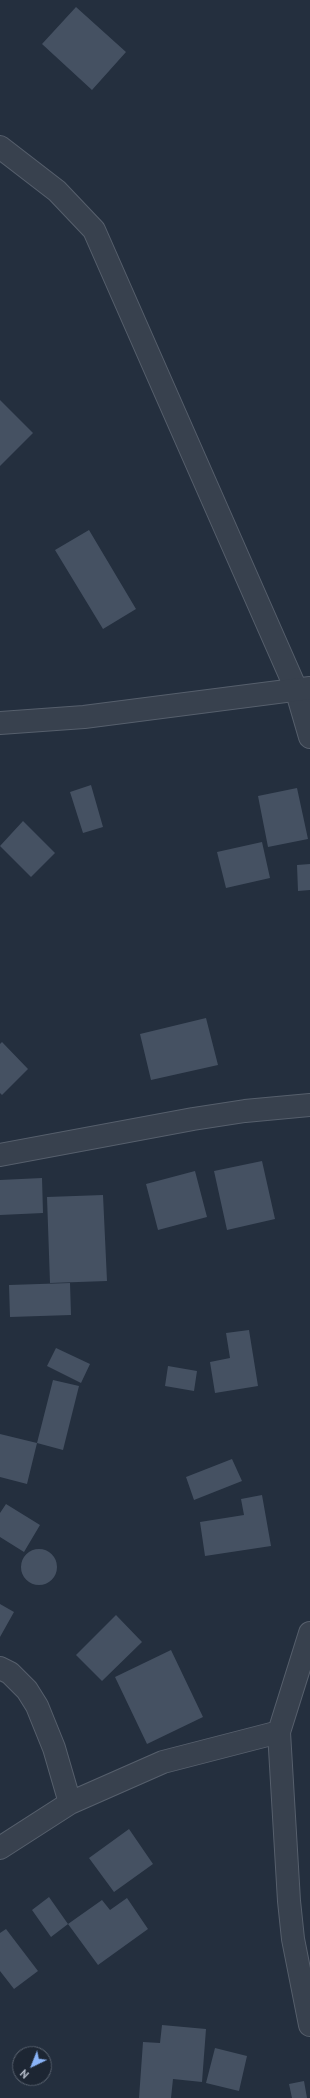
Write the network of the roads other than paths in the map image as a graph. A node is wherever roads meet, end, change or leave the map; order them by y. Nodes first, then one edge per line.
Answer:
1 (0, 146) edge
2 (303, 689) edge
3 (0, 723) edge
4 (310, 737) edge
5 (310, 1105) edge
6 (0, 1155) edge
7 (310, 1633) edge
8 (0, 1668) edge
9 (279, 1732) junction
10 (70, 1803) junction
11 (0, 1848) edge
12 (310, 2025) edge

1 - 2 street
2 - 3 street
2 - 4 street
5 - 6 street
7 - 9 street
8 - 10 street
9 - 10 street
9 - 12 street
10 - 11 street

